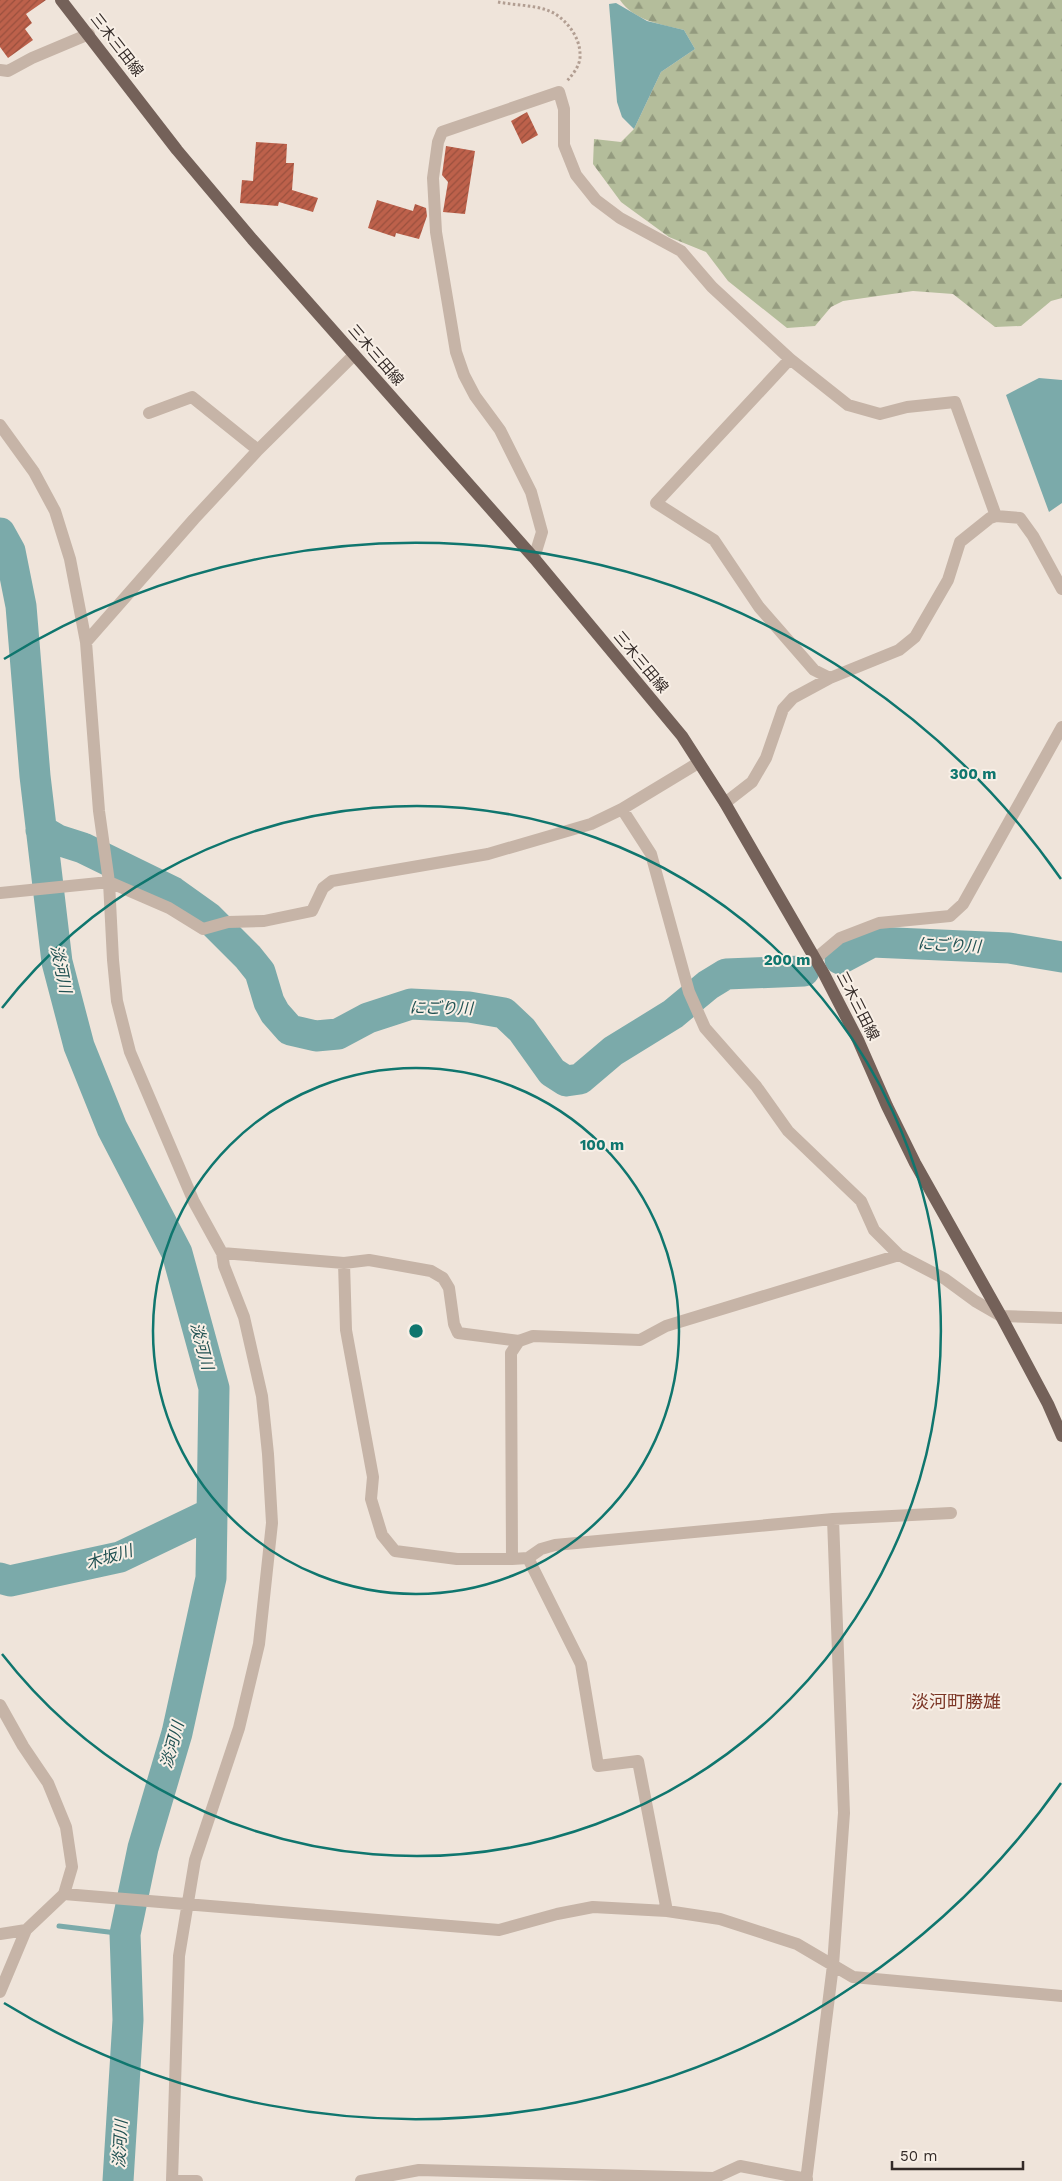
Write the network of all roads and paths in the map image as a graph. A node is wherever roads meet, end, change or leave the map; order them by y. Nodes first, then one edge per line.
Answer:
1 (61, 0) edge
2 (498, 2) dead end
3 (89, 34) junction
4 (0, 70) edge
5 (559, 92) junction
6 (354, 355) junction
7 (790, 359) junction
8 (149, 413) dead end
9 (0, 424) edge
10 (258, 450) junction
11 (996, 516) junction
12 (534, 558) junction
13 (1062, 589) edge
14 (86, 642) junction
15 (830, 678) junction
16 (1062, 726) edge
17 (698, 762) junction
18 (725, 803) junction
19 (622, 809) junction
20 (109, 882) junction
21 (2, 894) edge
22 (815, 959) junction
23 (222, 1253) junction
24 (899, 1255) junction
25 (344, 1263) junction
26 (1001, 1316) junction
27 (1062, 1318) edge
28 (519, 1341) junction
29 (1062, 1436) edge
30 (951, 1513) dead end
31 (833, 1519) junction
32 (528, 1558) junction
33 (512, 1559) junction
34 (0, 1705) edge
35 (70, 1894) junction
36 (185, 1903) junction
37 (667, 1911) junction
38 (26, 1930) junction
39 (0, 1934) edge
40 (833, 1965) junction
41 (0, 1992) edge
42 (1062, 1996) edge
43 (451, 2176) edge
44 (807, 2180) edge
45 (172, 2181) edge
46 (197, 2181) edge
47 (360, 2181) edge

1 - 3 main road, 三木三田線
2 - 5 path
3 - 4 street
3 - 6 main road, 三木三田線
5 - 7 street
5 - 12 street
6 - 10 street
6 - 12 main road, 三木三田線
7 - 11 street
7 - 15 street
8 - 10 street
9 - 14 street
10 - 14 street
11 - 13 street
11 - 15 street
12 - 17 main road, 三木三田線
14 - 20 street
15 - 18 street
16 - 22 street
17 - 18 main road, 三木三田線
17 - 19 street
18 - 22 main road, 三木三田線
19 - 20 street
19 - 24 street
20 - 21 street
20 - 23 street
22 - 26 main road, 三木三田線
23 - 25 street
23 - 36 street
24 - 26 street
24 - 28 street
25 - 28 street
25 - 33 street
26 - 27 street
26 - 29 main road, 三木三田線
28 - 33 street
30 - 31 street
31 - 32 street
31 - 40 street
32 - 33 street
32 - 37 street
34 - 35 street
35 - 36 street
35 - 38 street
36 - 37 street
36 - 45 street
37 - 40 street
38 - 39 street
38 - 41 street
40 - 42 street
40 - 44 street
43 - 44 street
43 - 47 street
45 - 46 street

